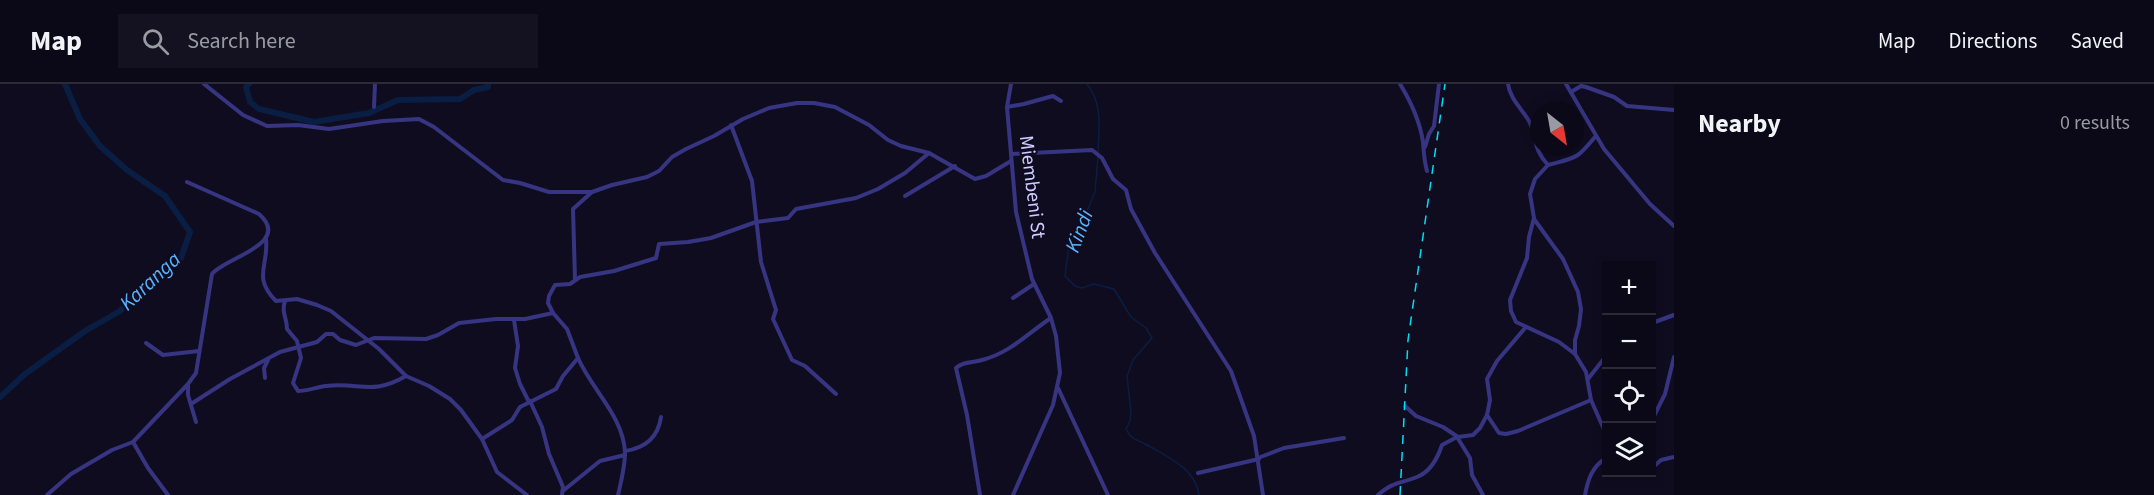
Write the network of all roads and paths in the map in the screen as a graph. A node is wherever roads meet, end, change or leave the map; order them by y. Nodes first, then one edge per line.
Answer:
1 (204, 84) edge
2 (375, 84) edge
3 (1011, 84) edge
4 (1400, 84) edge
5 (1439, 84) edge
6 (1508, 84) edge
7 (1566, 84) edge
8 (1571, 92) junction
9 (1060, 101) dead end
10 (374, 107) dead end
11 (1007, 107) junction
12 (1674, 110) edge
13 (731, 125) junction
14 (1595, 136) junction
15 (929, 153) junction
16 (1011, 154) junction
17 (1423, 159) junction
18 (1011, 162) junction
19 (1548, 165) junction
20 (955, 166) junction
21 (1427, 171) dead end
22 (187, 182) dead end
23 (592, 192) junction
24 (905, 196) dead end
25 (1534, 218) junction
26 (756, 222) junction
27 (1674, 226) edge
28 (266, 239) junction
29 (576, 281) junction
30 (1034, 284) junction
31 (1013, 298) dead end
32 (285, 300) junction
33 (553, 313) junction
34 (1674, 315) edge
35 (1051, 318) junction
36 (514, 320) junction
37 (1656, 322) edge
38 (1526, 328) junction
39 (369, 340) junction
40 (146, 343) dead end
41 (300, 347) junction
42 (199, 351) junction
43 (1575, 354) junction
44 (1674, 357) edge
45 (578, 358) junction
46 (268, 360) junction
47 (1602, 361) edge
48 (406, 376) junction
49 (265, 378) dead end
50 (1588, 379) junction
51 (188, 384) junction
52 (1058, 388) junction
53 (180, 392) junction
54 (836, 394) dead end
55 (188, 395) junction
56 (1591, 400) junction
57 (529, 401) junction
58 (191, 404) junction
59 (1406, 406) dead end
60 (1656, 412) edge
61 (1487, 415) junction
62 (661, 417) dead end
63 (196, 422) dead end
64 (1602, 425) edge
65 (1457, 437) junction
66 (1344, 438) dead end
67 (482, 439) junction
68 (133, 442) junction
69 (625, 453) junction
70 (1674, 457) edge
71 (1259, 458) junction
72 (1602, 461) edge
73 (1656, 464) edge
74 (1198, 473) dead end
75 (563, 493) edge
76 (47, 495) edge
77 (168, 495) edge
78 (527, 495) edge
79 (618, 495) edge
80 (980, 495) edge
81 (1013, 495) edge
82 (1108, 495) edge
83 (1263, 495) edge
84 (1378, 495) edge
85 (1483, 495) edge
86 (1585, 495) edge

1 - 23 street
2 - 10 street
3 - 11 street, Miembeni St
4 - 17 street
5 - 17 street
6 - 19 street
7 - 8 street
8 - 12 street
8 - 14 street
9 - 11 street
11 - 16 street, Miembeni St
13 - 15 street
13 - 23 street
13 - 26 street
14 - 19 street
14 - 27 street
15 - 20 street
15 - 26 street
16 - 18 street, Miembeni St
16 - 71 street
17 - 21 street
18 - 20 street
18 - 30 street, Miembeni St
19 - 25 street
20 - 24 street
22 - 28 street
23 - 29 street
25 - 38 street
25 - 43 street
26 - 29 street
26 - 54 street
28 - 32 street
28 - 42 street
29 - 33 street
30 - 31 street
30 - 35 street, Miembeni St
32 - 39 street
32 - 41 street
33 - 36 street
33 - 45 street
34 - 37 street
35 - 52 street, Miembeni St
35 - 80 street
36 - 39 street
36 - 57 street
38 - 43 street
38 - 61 street
39 - 41 street
39 - 48 street
40 - 42 street
41 - 46 street
41 - 48 street
42 - 51 street
43 - 50 street
44 - 60 street
45 - 57 street
45 - 69 street
46 - 49 street
46 - 58 street
47 - 50 street
48 - 67 street
50 - 56 street
51 - 53 street
51 - 55 street
52 - 81 street, Miembeni St
52 - 82 street
53 - 55 street
53 - 68 street
55 - 58 street
56 - 61 street
56 - 64 street
57 - 67 street
57 - 75 street
58 - 63 street
59 - 65 street
61 - 65 street
62 - 69 street
65 - 84 street
65 - 85 street
66 - 71 street
67 - 78 street
68 - 76 street
68 - 77 street
69 - 75 street
69 - 79 street
70 - 73 street
71 - 74 street
71 - 83 street
72 - 86 street

